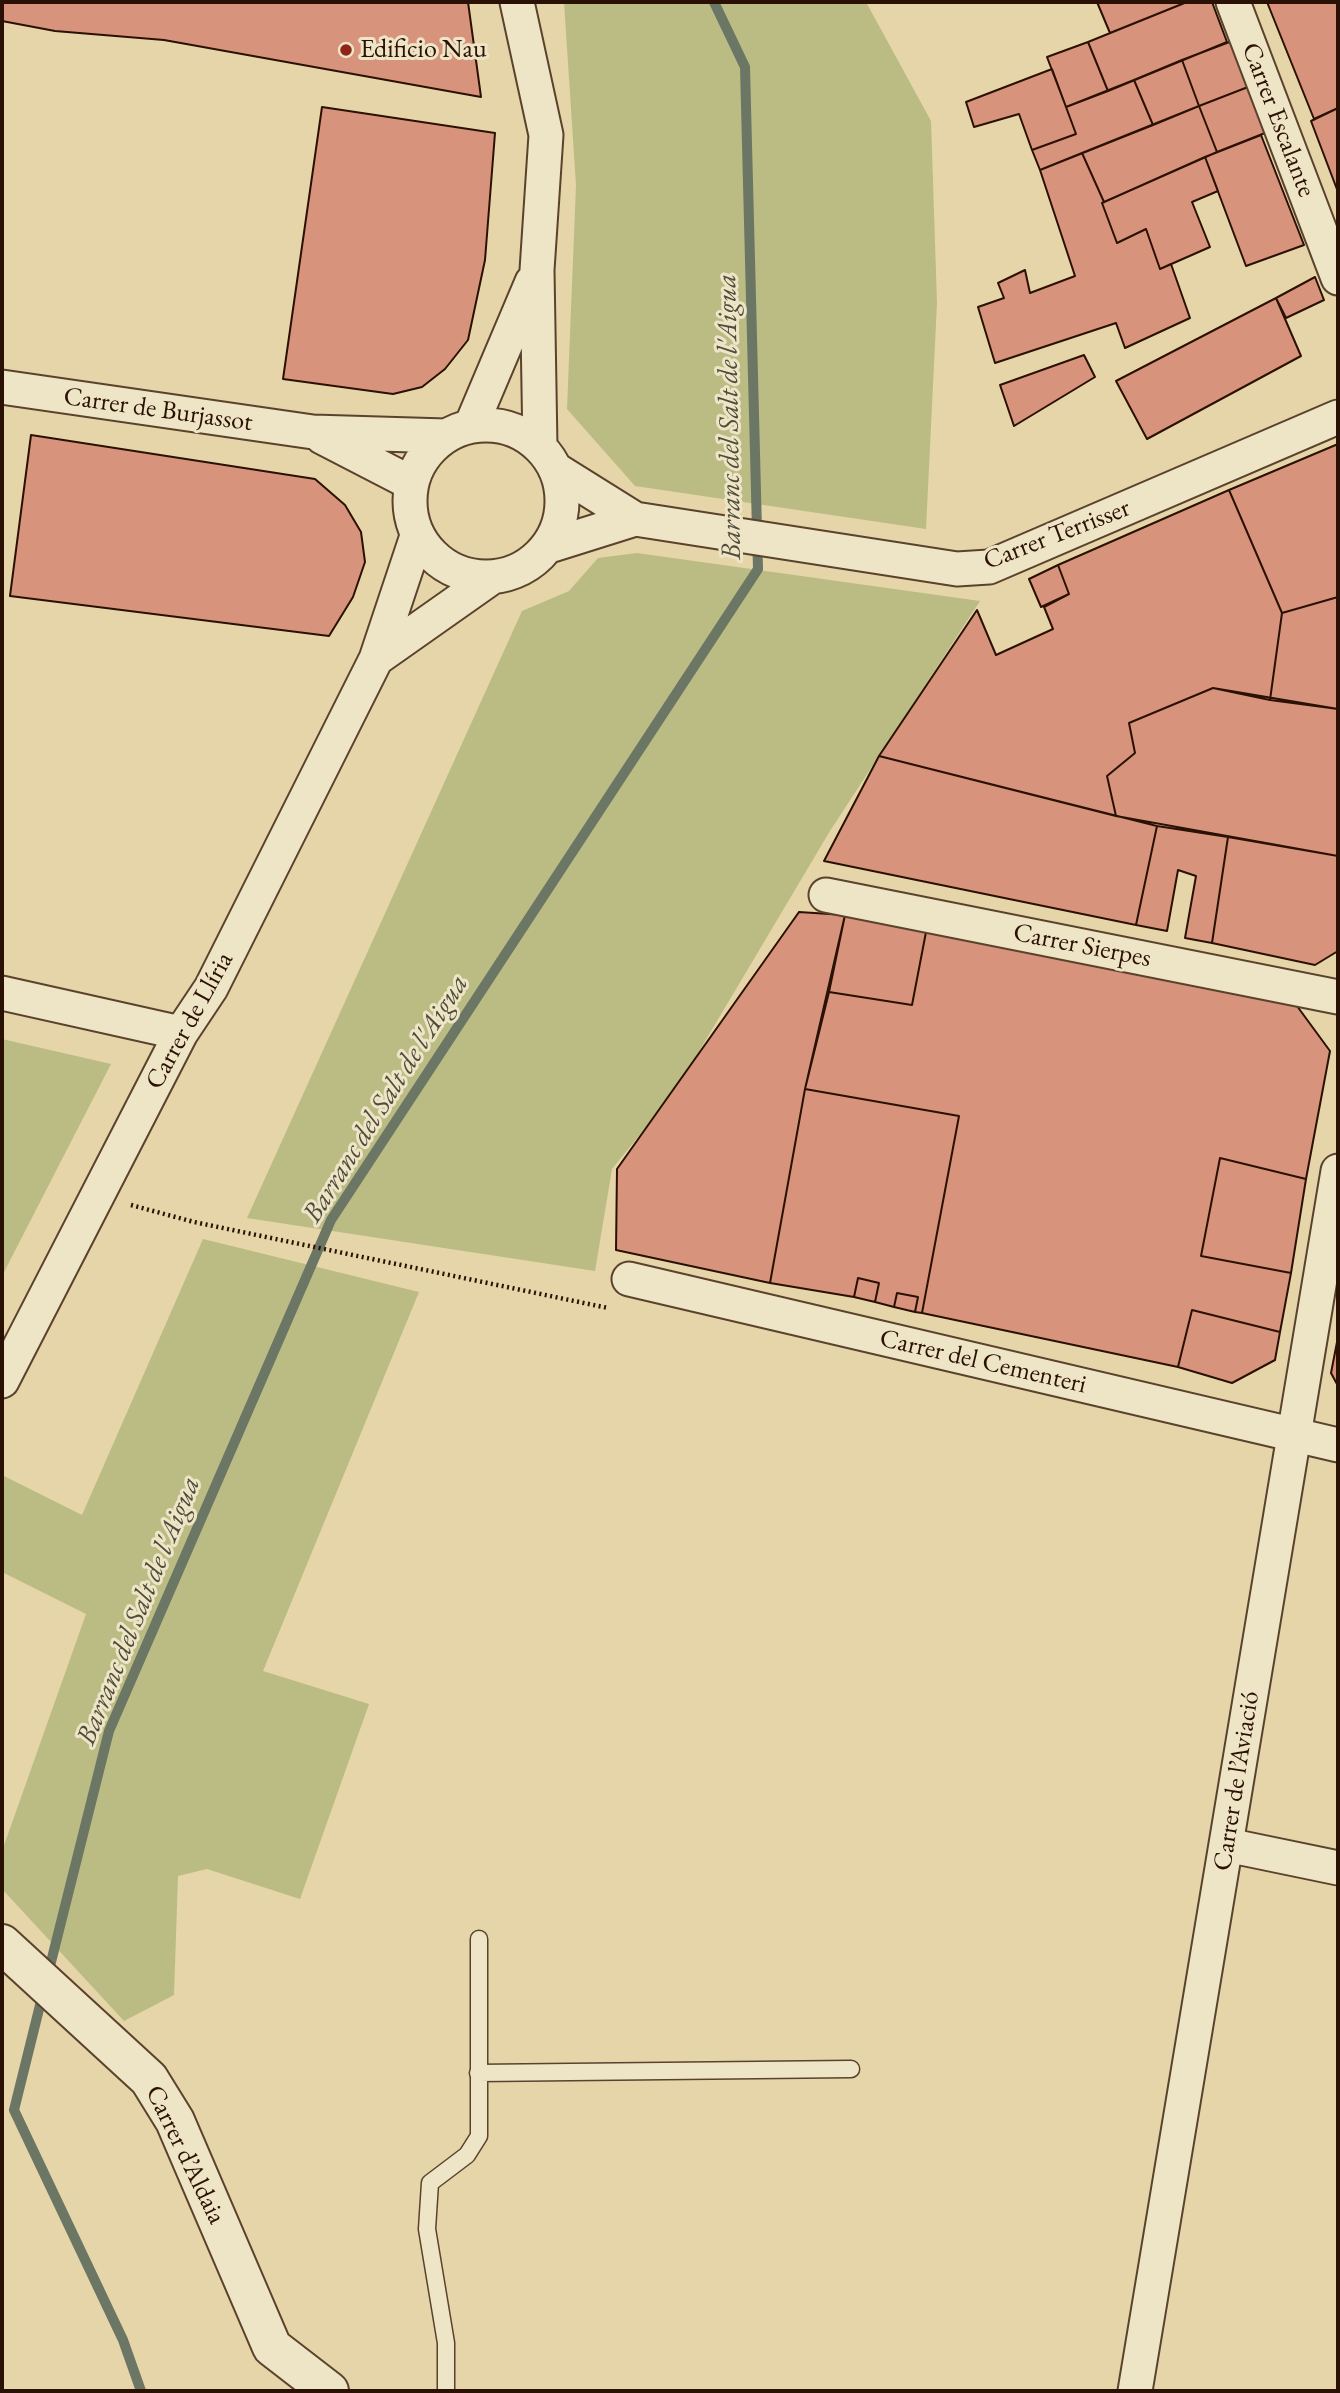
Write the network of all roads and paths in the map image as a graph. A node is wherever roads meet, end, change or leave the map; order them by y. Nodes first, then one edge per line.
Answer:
1 (517, 2) edge
2 (1233, 2) edge
3 (537, 270) junction
4 (1338, 278) edge
5 (2, 387) edge
6 (1338, 417) edge
7 (459, 431) junction
8 (313, 432) junction
9 (548, 458) junction
10 (411, 483) junction
11 (635, 519) junction
12 (417, 536) junction
13 (549, 546) junction
14 (491, 578) junction
15 (376, 660) junction
16 (826, 895) dead end
17 (2, 993) edge
18 (1338, 997) edge
19 (181, 1033) junction
20 (1338, 1171) edge
21 (96, 1196) junction
22 (629, 1279) dead end
23 (602, 1306) dead end
24 (2, 1381) edge
25 (1292, 1435) junction
26 (1338, 1445) edge
27 (1227, 1845) junction
28 (1338, 1868) edge
29 (479, 1939) dead end
30 (5, 1947) edge
31 (851, 2069) dead end
32 (478, 2073) junction
33 (329, 2391) edge
34 (446, 2391) edge
35 (1135, 2391) edge

1 - 3 street
2 - 4 street, Carrer Escalante
3 - 7 street
3 - 9 street
5 - 8 street, Carrer de Burjassot
6 - 11 street, Carrer Terrisser
7 - 8 street, Carrer de Burjassot
7 - 9 street
7 - 10 street
8 - 10 street, Carrer de Burjassot
9 - 11 street, Carrer Terrisser
9 - 13 street
10 - 12 street
11 - 13 street, Carrer Terrisser
12 - 14 street
12 - 15 street, Carrer de Llíria
13 - 14 street
14 - 15 street, Carrer de Llíria
15 - 19 street, Carrer de Llíria
16 - 18 street, Carrer Sierpes
17 - 19 street
19 - 21 street, Carrer de Llíria
20 - 25 street, Carrer de l’Aviació
21 - 23 path
21 - 24 street, Carrer de Llíria
22 - 25 street, Carrer del Cementeri
25 - 26 street, Carrer del Cementeri
25 - 27 street, Carrer de l’Aviació
27 - 28 street
27 - 35 street, Carrer de l’Aviació
29 - 32 lane
30 - 33 street, Carrer d’Aldaia
31 - 32 lane
32 - 34 lane

